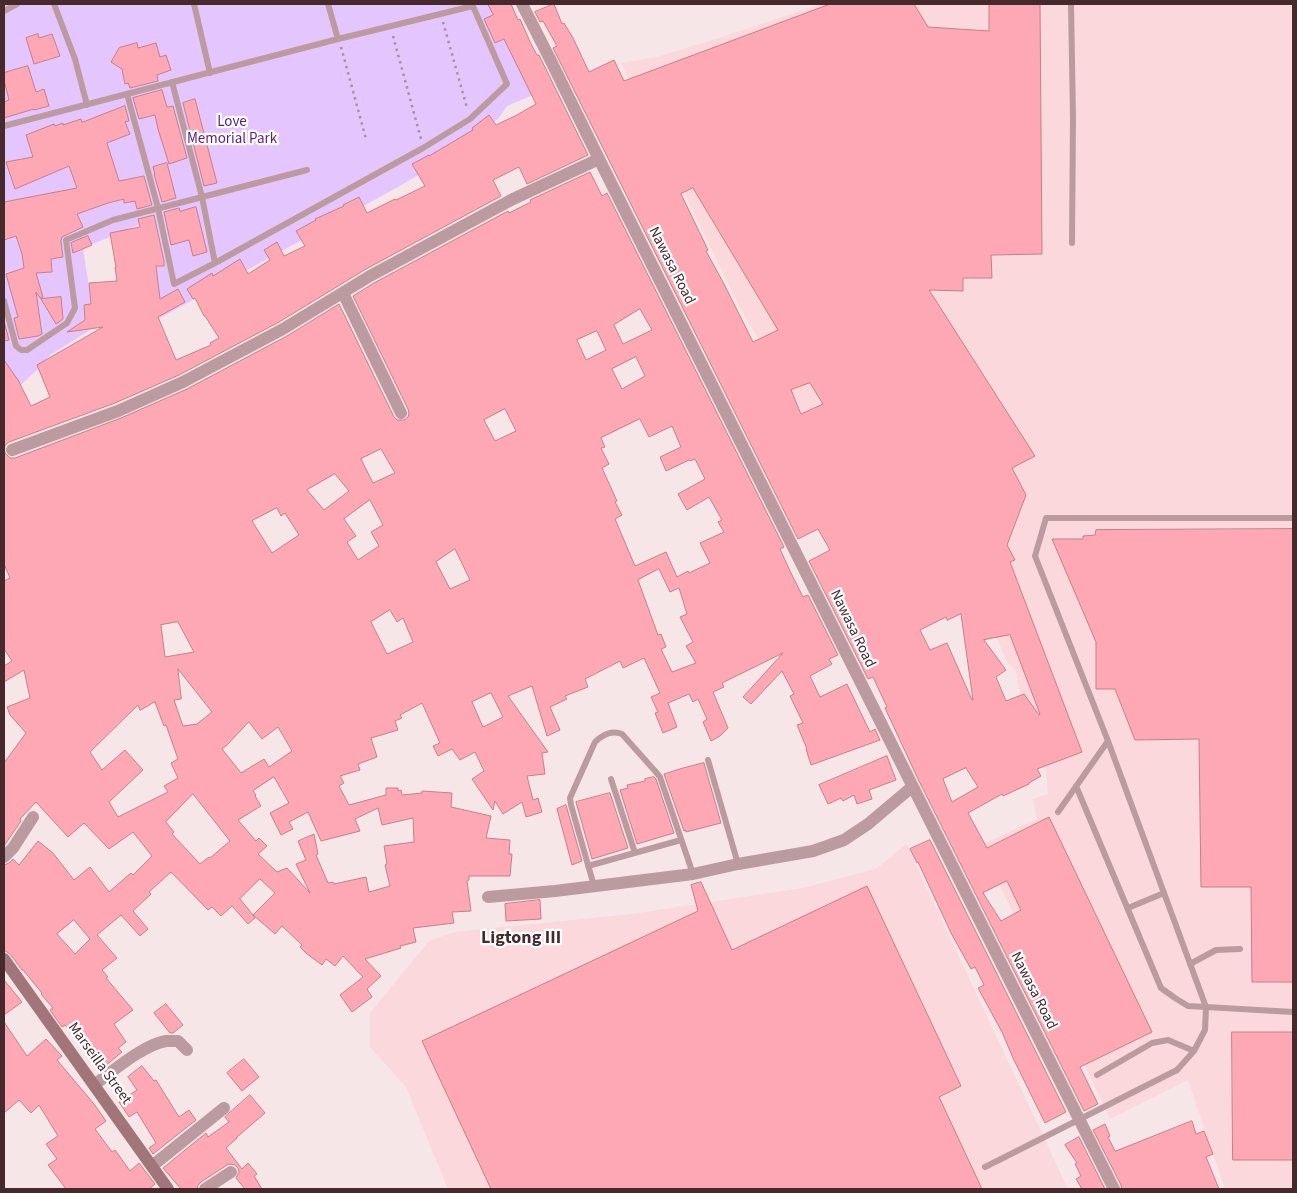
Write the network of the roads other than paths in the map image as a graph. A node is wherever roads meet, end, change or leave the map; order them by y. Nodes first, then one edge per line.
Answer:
1 (17, 4) edge
2 (54, 4) edge
3 (194, 4) edge
4 (328, 4) edge
5 (522, 4) edge
6 (1071, 4) edge
7 (472, 5) edge
8 (4, 10) edge
9 (338, 39) junction
10 (210, 73) junction
11 (172, 82) junction
12 (128, 94) junction
13 (87, 105) junction
14 (4, 126) edge
15 (599, 159) junction
16 (307, 170) dead end
17 (202, 197) junction
18 (158, 208) junction
19 (1072, 243) dead end
20 (215, 263) junction
21 (343, 293) junction
22 (4, 301) edge
23 (401, 413) dead end
24 (12, 450) dead end
25 (1293, 518) edge
26 (1108, 741) junction
27 (708, 760) dead end
28 (611, 779) dead end
29 (1076, 786) junction
30 (912, 787) junction
31 (1058, 812) dead end
32 (33, 817) dead end
33 (682, 840) junction
34 (635, 853) junction
35 (4, 857) edge
36 (738, 864) junction
37 (588, 866) junction
38 (693, 874) junction
39 (594, 886) junction
40 (1164, 893) junction
41 (488, 897) dead end
42 (1128, 908) junction
43 (1240, 949) dead end
44 (4, 961) edge
45 (1190, 964) junction
46 (1206, 1007) junction
47 (1293, 1012) edge
48 (187, 1050) dead end
49 (1194, 1051) junction
50 (1097, 1075) dead end
51 (94, 1085) junction
52 (224, 1108) dead end
53 (152, 1166) junction
54 (986, 1167) dead end
55 (231, 1172) dead end
56 (166, 1188) edge
57 (205, 1189) edge
58 (1114, 1189) edge

1 - 8 lane
2 - 13 lane
3 - 10 lane
4 - 9 lane
5 - 15 street, Nawasa Road
6 - 19 lane
7 - 9 lane
7 - 20 lane
9 - 10 lane
10 - 11 lane
11 - 12 lane
11 - 17 lane
12 - 13 lane
12 - 18 lane
13 - 14 lane
15 - 21 street
15 - 30 street, Nawasa Road
16 - 17 lane
17 - 18 lane
17 - 20 lane
18 - 20 lane
18 - 22 lane
21 - 23 street
21 - 24 street
25 - 26 lane
26 - 29 lane
26 - 40 lane
27 - 36 lane
28 - 34 lane
29 - 31 lane
29 - 42 lane
30 - 36 street
30 - 58 street, Nawasa Road
32 - 35 street
33 - 34 lane
33 - 37 lane
33 - 38 lane
34 - 37 lane
36 - 38 street
37 - 39 lane
38 - 39 street
39 - 41 street
40 - 42 lane
40 - 45 lane
42 - 46 lane
43 - 45 lane
44 - 51 main road, Marseilla Street
45 - 46 lane
46 - 47 lane
46 - 49 lane
48 - 51 street
49 - 50 lane
49 - 54 lane, bridge
51 - 53 main road, Marseilla Street
52 - 53 street
53 - 56 main road, Marseilla Street
55 - 57 street

